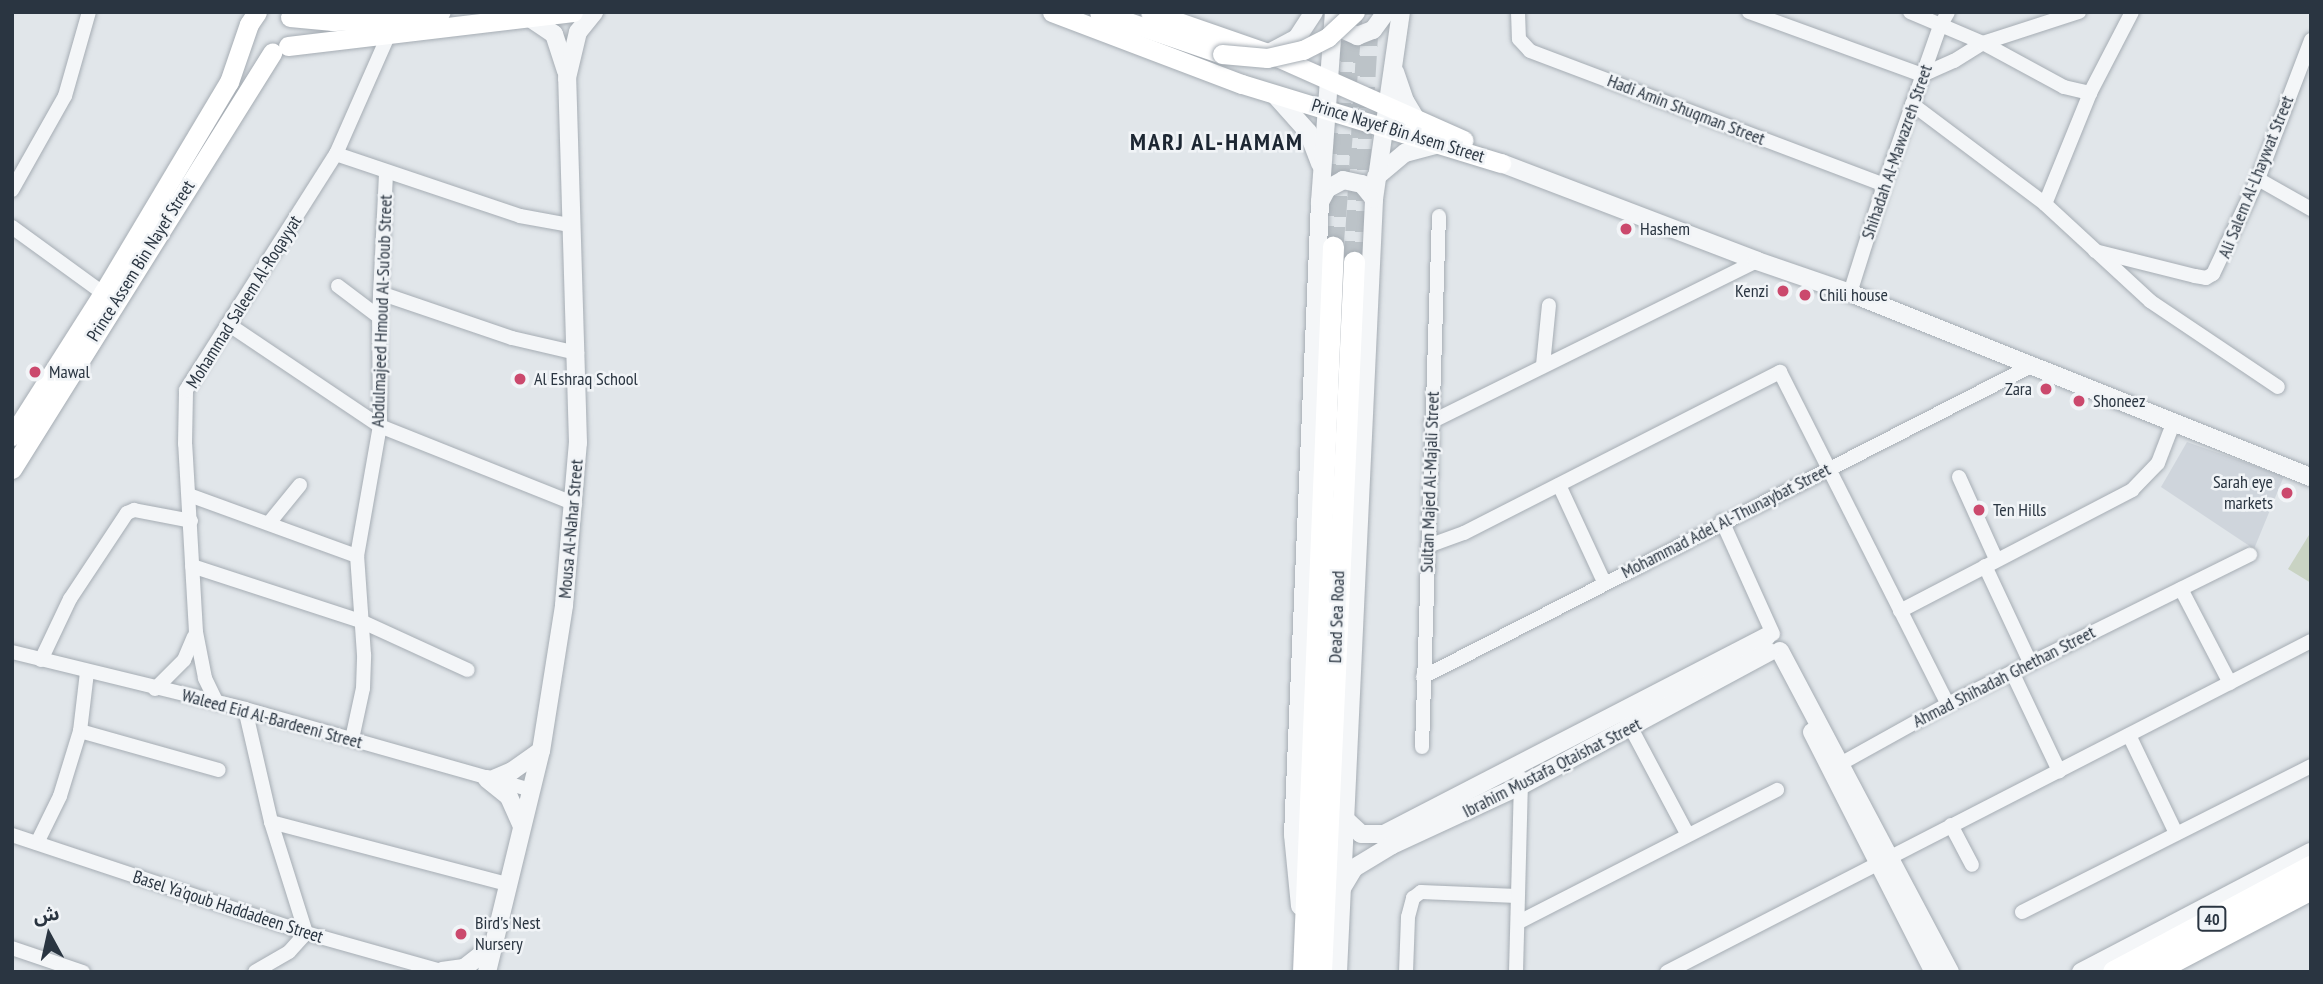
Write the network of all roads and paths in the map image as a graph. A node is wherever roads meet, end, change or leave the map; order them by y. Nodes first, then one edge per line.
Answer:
1 (89, 12) edge
2 (440, 12) edge
3 (573, 12) edge
4 (594, 12) edge
5 (1052, 12) edge
6 (1099, 12) edge
7 (1150, 12) edge
8 (1314, 12) edge
9 (1355, 12) edge
10 (1385, 12) edge
11 (1401, 12) edge
12 (1518, 12) edge
13 (1749, 12) edge
14 (1910, 12) edge
15 (1948, 12) edge
16 (2079, 12) edge
17 (2133, 12) edge
18 (288, 15) edge
19 (1334, 16) edge
20 (530, 18) junction
21 (390, 22) edge
22 (253, 23) edge
23 (1940, 26) junction
24 (2311, 40) edge
25 (1983, 43) junction
26 (280, 50) junction
27 (1268, 53) junction
28 (1394, 62) junction
29 (1922, 75) junction
30 (567, 78) junction
31 (1330, 80) junction
32 (2090, 93) junction
33 (1275, 95) junction
34 (1912, 104) junction
35 (1389, 105) junction
36 (1328, 110) junction
37 (1416, 119) junction
38 (1384, 126) junction
39 (1441, 144) junction
40 (336, 154) junction
41 (1502, 163) junction
42 (386, 173) junction
43 (1376, 177) junction
44 (2258, 179) junction
45 (1322, 180) junction
46 (1884, 185) junction
47 (12, 190) edge
48 (1374, 198) junction
49 (1320, 201) junction
50 (2045, 204) junction
51 (2311, 209) edge
52 (1439, 216) dead end
53 (570, 225) junction
54 (12, 227) edge
55 (1333, 247) tunnel mouth
56 (2092, 250) junction
57 (1758, 261) junction
58 (1353, 262) tunnel mouth
59 (338, 286) dead end
60 (103, 293) junction
61 (380, 293) junction
62 (1850, 293) junction
63 (1549, 305) dead end
64 (379, 317) junction
65 (228, 324) junction
66 (577, 353) junction
67 (1543, 365) junction
68 (2029, 367) junction
69 (2278, 387) dead end
70 (1431, 422) junction
71 (2173, 424) junction
72 (380, 426) junction
73 (12, 436) edge
74 (1830, 468) junction
75 (12, 470) edge
76 (1959, 477) dead end
77 (2311, 477) edge
78 (300, 485) dead end
79 (1559, 485) junction
80 (189, 495) junction
81 (575, 504) junction
82 (191, 521) junction
83 (1722, 521) junction
84 (269, 523) junction
85 (1428, 546) junction
86 (2250, 555) dead end
87 (357, 556) junction
88 (1991, 563) junction
89 (192, 566) junction
90 (1604, 582) junction
91 (2181, 589) junction
92 (1900, 611) junction
93 (363, 622) junction
94 (196, 632) junction
95 (2311, 641) edge
96 (1773, 645) junction
97 (12, 652) edge
98 (41, 660) junction
99 (2030, 663) junction
100 (468, 670) dead end
101 (87, 672) junction
102 (2012, 672) junction
103 (1423, 677) junction
104 (2230, 683) junction
105 (155, 689) junction
106 (216, 703) junction
107 (1948, 704) junction
108 (245, 709) junction
109 (1628, 721) junction
110 (79, 731) junction
111 (2129, 735) junction
112 (352, 739) junction
113 (1422, 747) dead end
114 (541, 751) junction
115 (1519, 765) junction
116 (1835, 766) junction
117 (2311, 766) edge
118 (219, 770) dead end
119 (2059, 771) junction
120 (489, 779) junction
121 (1522, 785) junction
122 (531, 790) junction
123 (1777, 790) dead end
124 (1344, 818) junction
125 (271, 822) junction
126 (1951, 825) junction
127 (522, 827) junction
128 (2176, 833) junction
129 (12, 835) edge
130 (1688, 835) junction
131 (37, 843) junction
132 (2311, 852) edge
133 (1883, 859) junction
134 (1972, 865) dead end
135 (2311, 867) edge
136 (508, 884) junction
137 (2311, 887) edge
138 (1342, 888) junction
139 (1517, 896) junction
140 (2022, 912) dead end
141 (1519, 922) junction
142 (1305, 925) junction
143 (306, 933) junction
144 (493, 945) junction
145 (12, 948) edge
146 (444, 971) edge
147 (83, 972) edge
148 (255, 972) edge
149 (487, 972) edge
150 (1303, 972) edge
151 (1321, 972) edge
152 (1338, 972) edge
153 (1406, 972) edge
154 (1516, 972) edge
155 (1667, 972) edge
156 (1934, 972) edge
157 (1950, 972) edge
158 (2081, 972) edge
159 (2114, 972) edge
160 (2151, 972) edge

1 - 47 street
2 - 21 main road
3 - 20 main road
4 - 30 street, Mousa Al-Nahar Street
5 - 33 main road, Prince Nayef Bin Asem Street
6 - 9 main road, bridge
7 - 27 main road, Prince Nayef Bin Asem Street
8 - 27 street
10 - 19 street
11 - 28 street, Dead Sea Road
12 - 46 street, Hadi Amin Shuqman Street
13 - 29 street
14 - 23 street
15 - 23 street, Shihadah Al-Mawazreh Street
16 - 25 street
17 - 32 street
18 - 21 main road
18 - 26 main road
19 - 31 street
20 - 21 main road
20 - 30 street, Mousa Al-Nahar Street
21 - 26 main road
21 - 40 street, Mohammad Saleem Al-Roqayyat
22 - 26 main road
22 - 60 main road, Prince Assem Bin Nayef Street
23 - 25 street
23 - 29 street, Shihadah Al-Mawazreh Street
24 - 44 street, Ali Salem Al-Lhaywat Street
25 - 29 street
25 - 32 street
26 - 75 main road, Prince Assem Bin Nayef Street
27 - 31 main road, Prince Nayef Bin Asem Street
28 - 35 street, Dead Sea Road
28 - 37 street
29 - 34 street, Shihadah Al-Mawazreh Street
30 - 53 street, Mousa Al-Nahar Street
31 - 35 main road, Prince Nayef Bin Asem Street
31 - 36 street
32 - 50 street
33 - 36 main road, Prince Nayef Bin Asem Street
33 - 45 street
34 - 46 street, Shihadah Al-Mawazreh Street
34 - 50 street
35 - 37 main road, Prince Nayef Bin Asem Street
35 - 38 street, Dead Sea Road
36 - 38 main road, Prince Nayef Bin Asem Street
36 - 45 street
37 - 41 main road, Prince Nayef Bin Asem Street
38 - 39 main road, Prince Nayef Bin Asem Street
38 - 43 street, Dead Sea Road
39 - 41 main road, Prince Nayef Bin Asem Street
39 - 43 street
40 - 42 street
40 - 65 street, Mohammad Saleem Al-Roqayyat
41 - 57 street
42 - 53 street
42 - 61 street, Abdulmajeed Hmoud Al-Su'oub Street
43 - 48 street, Dead Sea Road
44 - 51 street
44 - 56 street, Ali Salem Al-Lhaywat Street
45 - 49 street
46 - 62 street, Shihadah Al-Mawazreh Street
48 - 49 street
48 - 124 street, Dead Sea Road
49 - 142 street
50 - 56 street
52 - 70 street, Sultan Majed Al-Majali Street
53 - 66 street, Mousa Al-Nahar Street
54 - 60 street
55 - 142 main road
56 - 69 street
57 - 62 street
57 - 67 street
58 - 151 main road, Dead Sea Road
59 - 64 street
60 - 73 main road, Prince Assem Bin Nayef Street
61 - 64 street, Abdulmajeed Hmoud Al-Su'oub Street
61 - 66 street
62 - 68 street
63 - 67 street
64 - 72 street, Abdulmajeed Hmoud Al-Su'oub Street
65 - 72 street
65 - 80 street, Mohammad Saleem Al-Roqayyat
66 - 81 street, Mousa Al-Nahar Street
67 - 70 street
68 - 71 street
68 - 74 street, Mohammad Adel Al-Thunaybat Street
70 - 85 street, Sultan Majed Al-Majali Street
71 - 77 street
71 - 88 street
72 - 81 street
72 - 87 street, Abdulmajeed Hmoud Al-Su'oub Street
74 - 79 street
74 - 83 street, Mohammad Adel Al-Thunaybat Street
74 - 92 street
76 - 88 street
78 - 84 street
79 - 85 street
79 - 90 street
80 - 82 street, Mohammad Saleem Al-Roqayyat
80 - 84 street
81 - 114 street, Mousa Al-Nahar Street
82 - 89 street, Mohammad Saleem Al-Roqayyat
82 - 98 street
83 - 90 street, Mohammad Adel Al-Thunaybat Street
83 - 96 street
84 - 87 street
85 - 103 street, Sultan Majed Al-Majali Street
86 - 91 street, Ahmad Shihadah Ghethan Street
87 - 93 street, Abdulmajeed Hmoud Al-Su'oub Street
88 - 92 street
88 - 99 street
89 - 93 street
89 - 94 street, Mohammad Saleem Al-Roqayyat
90 - 103 street, Mohammad Adel Al-Thunaybat Street
91 - 99 street, Ahmad Shihadah Ghethan Street
91 - 104 street
92 - 107 street
93 - 100 street
93 - 112 street, Abdulmajeed Hmoud Al-Su'oub Street
94 - 105 street, Mohammad Saleem Al-Roqayyat
94 - 106 street, Mohammad Saleem Al-Roqayyat
95 - 104 street
96 - 109 street, Ibrahim Mustafa Qtaishat Street
96 - 116 street
97 - 98 street, Waleed Eid Al-Bardeeni Street
98 - 101 street, Waleed Eid Al-Bardeeni Street
99 - 102 street, Ahmad Shihadah Ghethan Street
101 - 105 street, Waleed Eid Al-Bardeeni Street
101 - 110 street
102 - 107 street, Ahmad Shihadah Ghethan Street
102 - 119 street
103 - 113 street, Sultan Majed Al-Majali Street
104 - 111 street
105 - 106 street, Waleed Eid Al-Bardeeni Street
106 - 108 street, Waleed Eid Al-Bardeeni Street
107 - 116 street, Ahmad Shihadah Ghethan Street
108 - 112 street, Waleed Eid Al-Bardeeni Street
108 - 125 street
109 - 115 street, Ibrahim Mustafa Qtaishat Street
109 - 121 street, Ibrahim Mustafa Qtaishat Street
109 - 130 street
110 - 118 street
110 - 131 street
111 - 119 street
111 - 128 street
112 - 120 street, Waleed Eid Al-Bardeeni Street
114 - 120 street
114 - 122 street, Mousa Al-Nahar Street
115 - 121 street
115 - 124 street, Ibrahim Mustafa Qtaishat Street
116 - 133 street
117 - 128 street
119 - 126 street
120 - 122 street, Waleed Eid Al-Bardeeni Street
120 - 127 street
121 - 138 street, Ibrahim Mustafa Qtaishat Street
121 - 139 street
122 - 127 street, Mousa Al-Nahar Street
123 - 130 street
124 - 138 street, Dead Sea Road
125 - 136 street
125 - 143 street
126 - 133 street
126 - 134 street
127 - 136 street, Mousa Al-Nahar Street
128 - 140 street
129 - 131 street, Basel Ya'qoub Haddadeen Street
130 - 141 street
131 - 143 street, Basel Ya'qoub Haddadeen Street
132 - 158 street
133 - 155 street
133 - 156 street
133 - 157 street
135 - 159 highway, 40
136 - 144 street, Mousa Al-Nahar Street
137 - 160 highway, 40
138 - 152 street, Dead Sea Road
139 - 141 street
139 - 153 street
141 - 154 street
142 - 150 main road
143 - 146 street, Basel Ya'qoub Haddadeen Street
143 - 148 street
144 - 146 street
144 - 149 street, Mousa Al-Nahar Street
145 - 147 street

